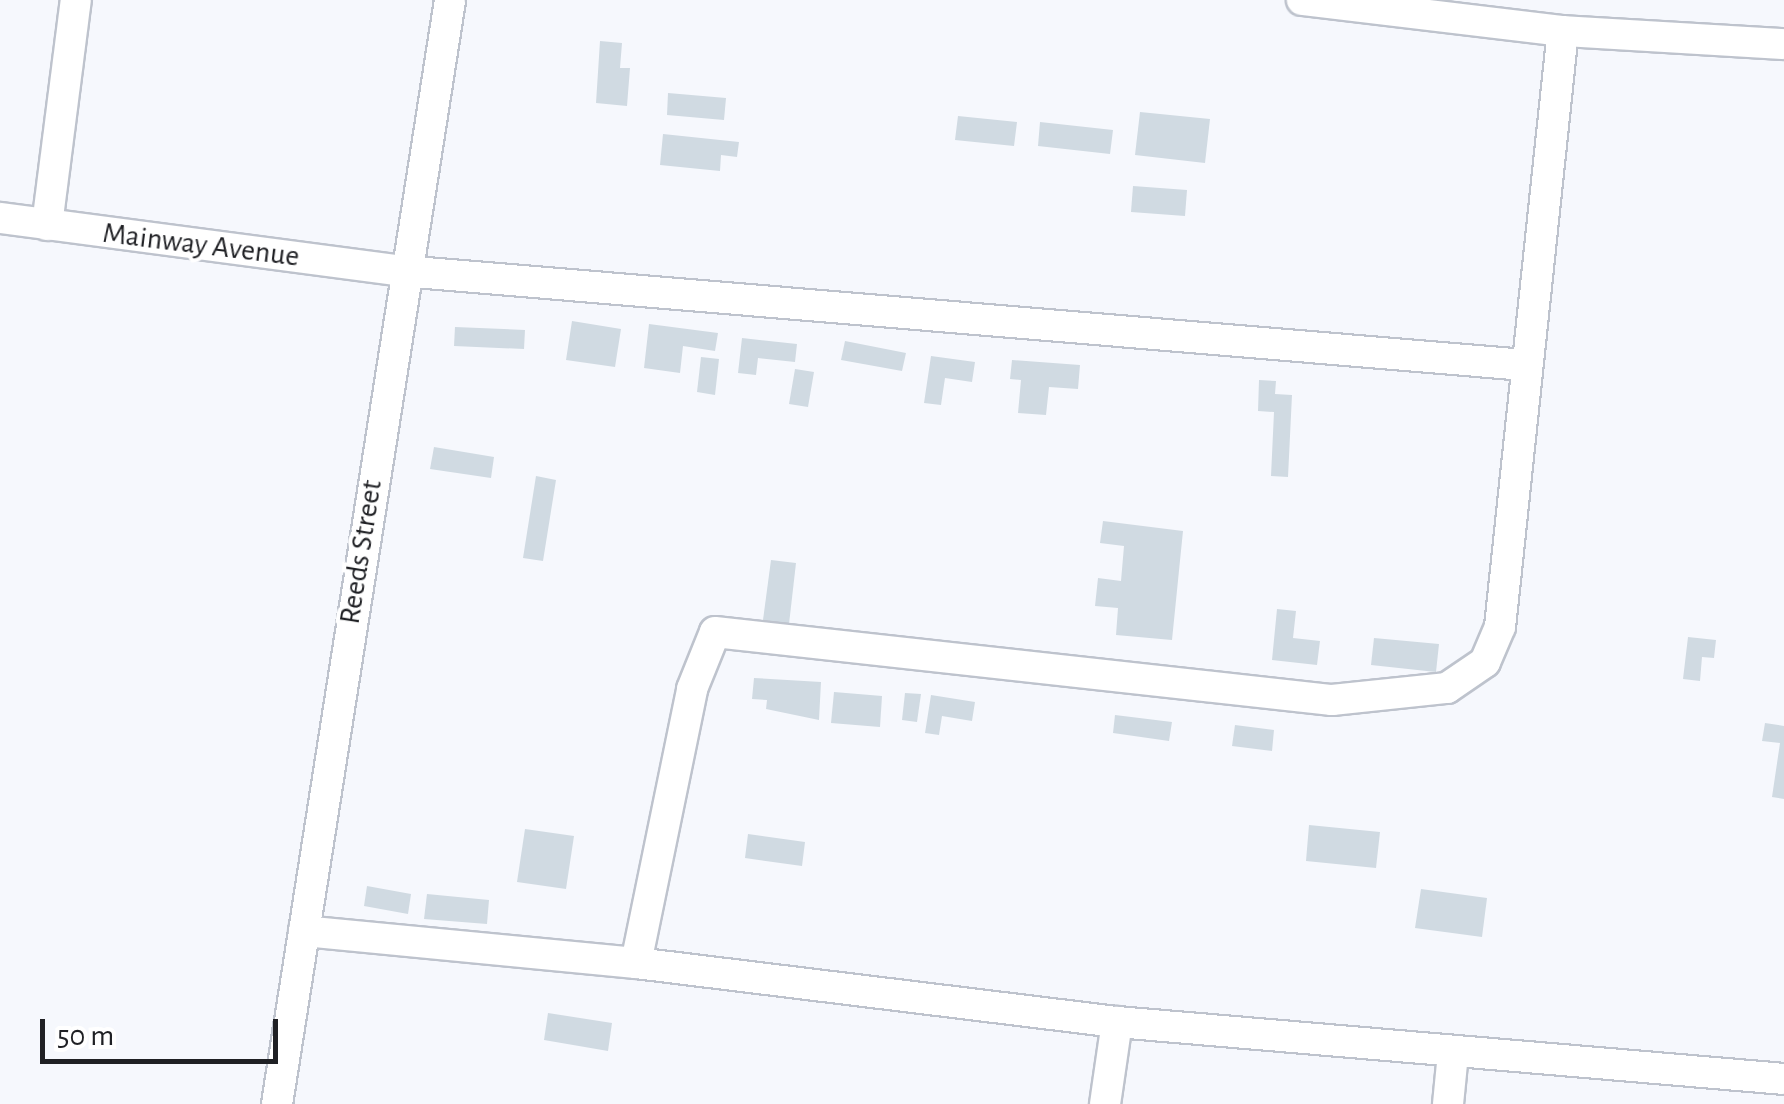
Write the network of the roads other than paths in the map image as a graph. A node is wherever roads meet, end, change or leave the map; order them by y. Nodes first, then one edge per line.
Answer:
1 (76, 0) edge
2 (450, 0) edge
3 (1302, 0) edge
4 (1563, 31) junction
5 (1784, 44) edge
6 (0, 218) edge
7 (47, 225) junction
8 (403, 272) junction
9 (1524, 366) junction
10 (304, 931) junction
11 (636, 963) junction
12 (1117, 1022) junction
13 (1453, 1053) junction
14 (1784, 1079) edge
15 (277, 1104) edge
16 (1106, 1104) edge
17 (1448, 1104) edge

1 - 7 street
2 - 8 street, Reeds Street
3 - 4 street
4 - 5 street
4 - 9 street
6 - 7 street, Mainway Avenue
7 - 8 street, Mainway Avenue
8 - 9 street, Mainway Avenue
8 - 10 street, Reeds Street
9 - 11 street
10 - 11 street
10 - 15 street, Reeds Street
11 - 12 street
12 - 13 street
12 - 16 street
13 - 14 street
13 - 17 street

